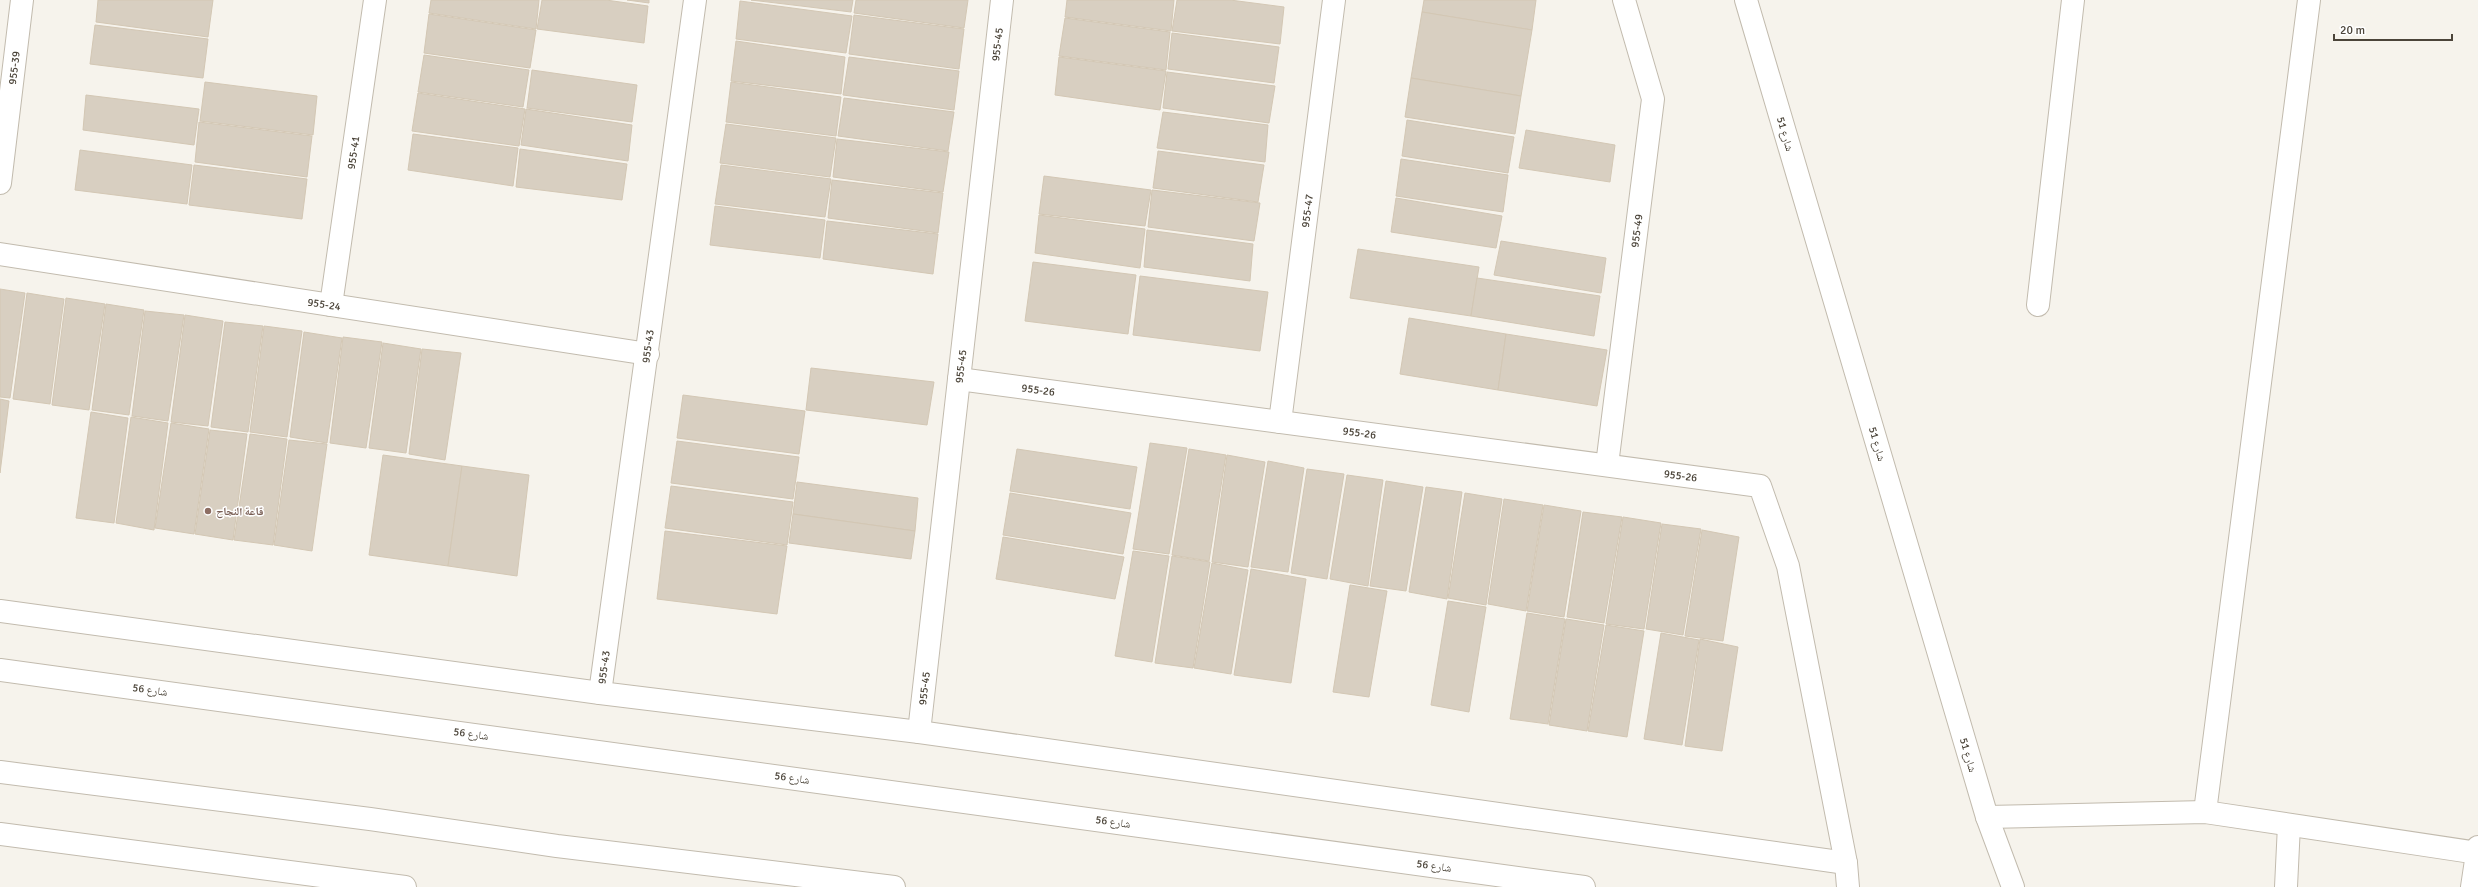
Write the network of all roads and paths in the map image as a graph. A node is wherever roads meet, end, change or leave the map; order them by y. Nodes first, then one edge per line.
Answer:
1 (22, 0) edge
2 (375, 0) edge
3 (695, 0) edge
4 (1002, 0) edge
5 (1334, 0) edge
6 (1624, 0) edge
7 (1746, 0) edge
8 (2073, 0) edge
9 (2309, 0) edge
10 (0, 183) edge
11 (0, 254) edge
12 (331, 305) junction
13 (2038, 305) dead end
14 (648, 354) junction
15 (959, 379) junction
16 (1280, 422) junction
17 (1607, 465) junction
18 (0, 611) edge
19 (0, 670) edge
20 (600, 693) junction
21 (918, 732) junction
22 (0, 772) edge
23 (2205, 812) junction
24 (1987, 817) junction
25 (2289, 825) junction
26 (0, 834) edge
27 (2478, 851) edge
28 (1846, 863) junction
29 (361, 884) edge
30 (405, 887) edge
31 (894, 887) edge
32 (1584, 887) edge
33 (1848, 887) edge
34 (2013, 887) edge
35 (2286, 887) edge
36 (2472, 887) edge

1 - 10 street, 955-39
2 - 12 street, 955-41
3 - 14 street, 955-43
4 - 15 street, 955-45
5 - 16 street, 955-47
6 - 17 street, 955-49
7 - 24 street, شارع 51
8 - 13 street
9 - 23 street
11 - 12 street, 955-24
12 - 14 street, 955-24
14 - 20 street, 955-43
15 - 16 street, 955-26
15 - 21 street, 955-45
16 - 17 street, 955-26
17 - 28 street, 955-26
18 - 20 street
19 - 32 street, شارع 56
20 - 21 street
21 - 28 street
22 - 31 street
23 - 24 street
23 - 25 street
24 - 34 street, شارع 51
25 - 27 street
25 - 35 street
26 - 29 street
27 - 36 street
28 - 33 street
29 - 30 street

